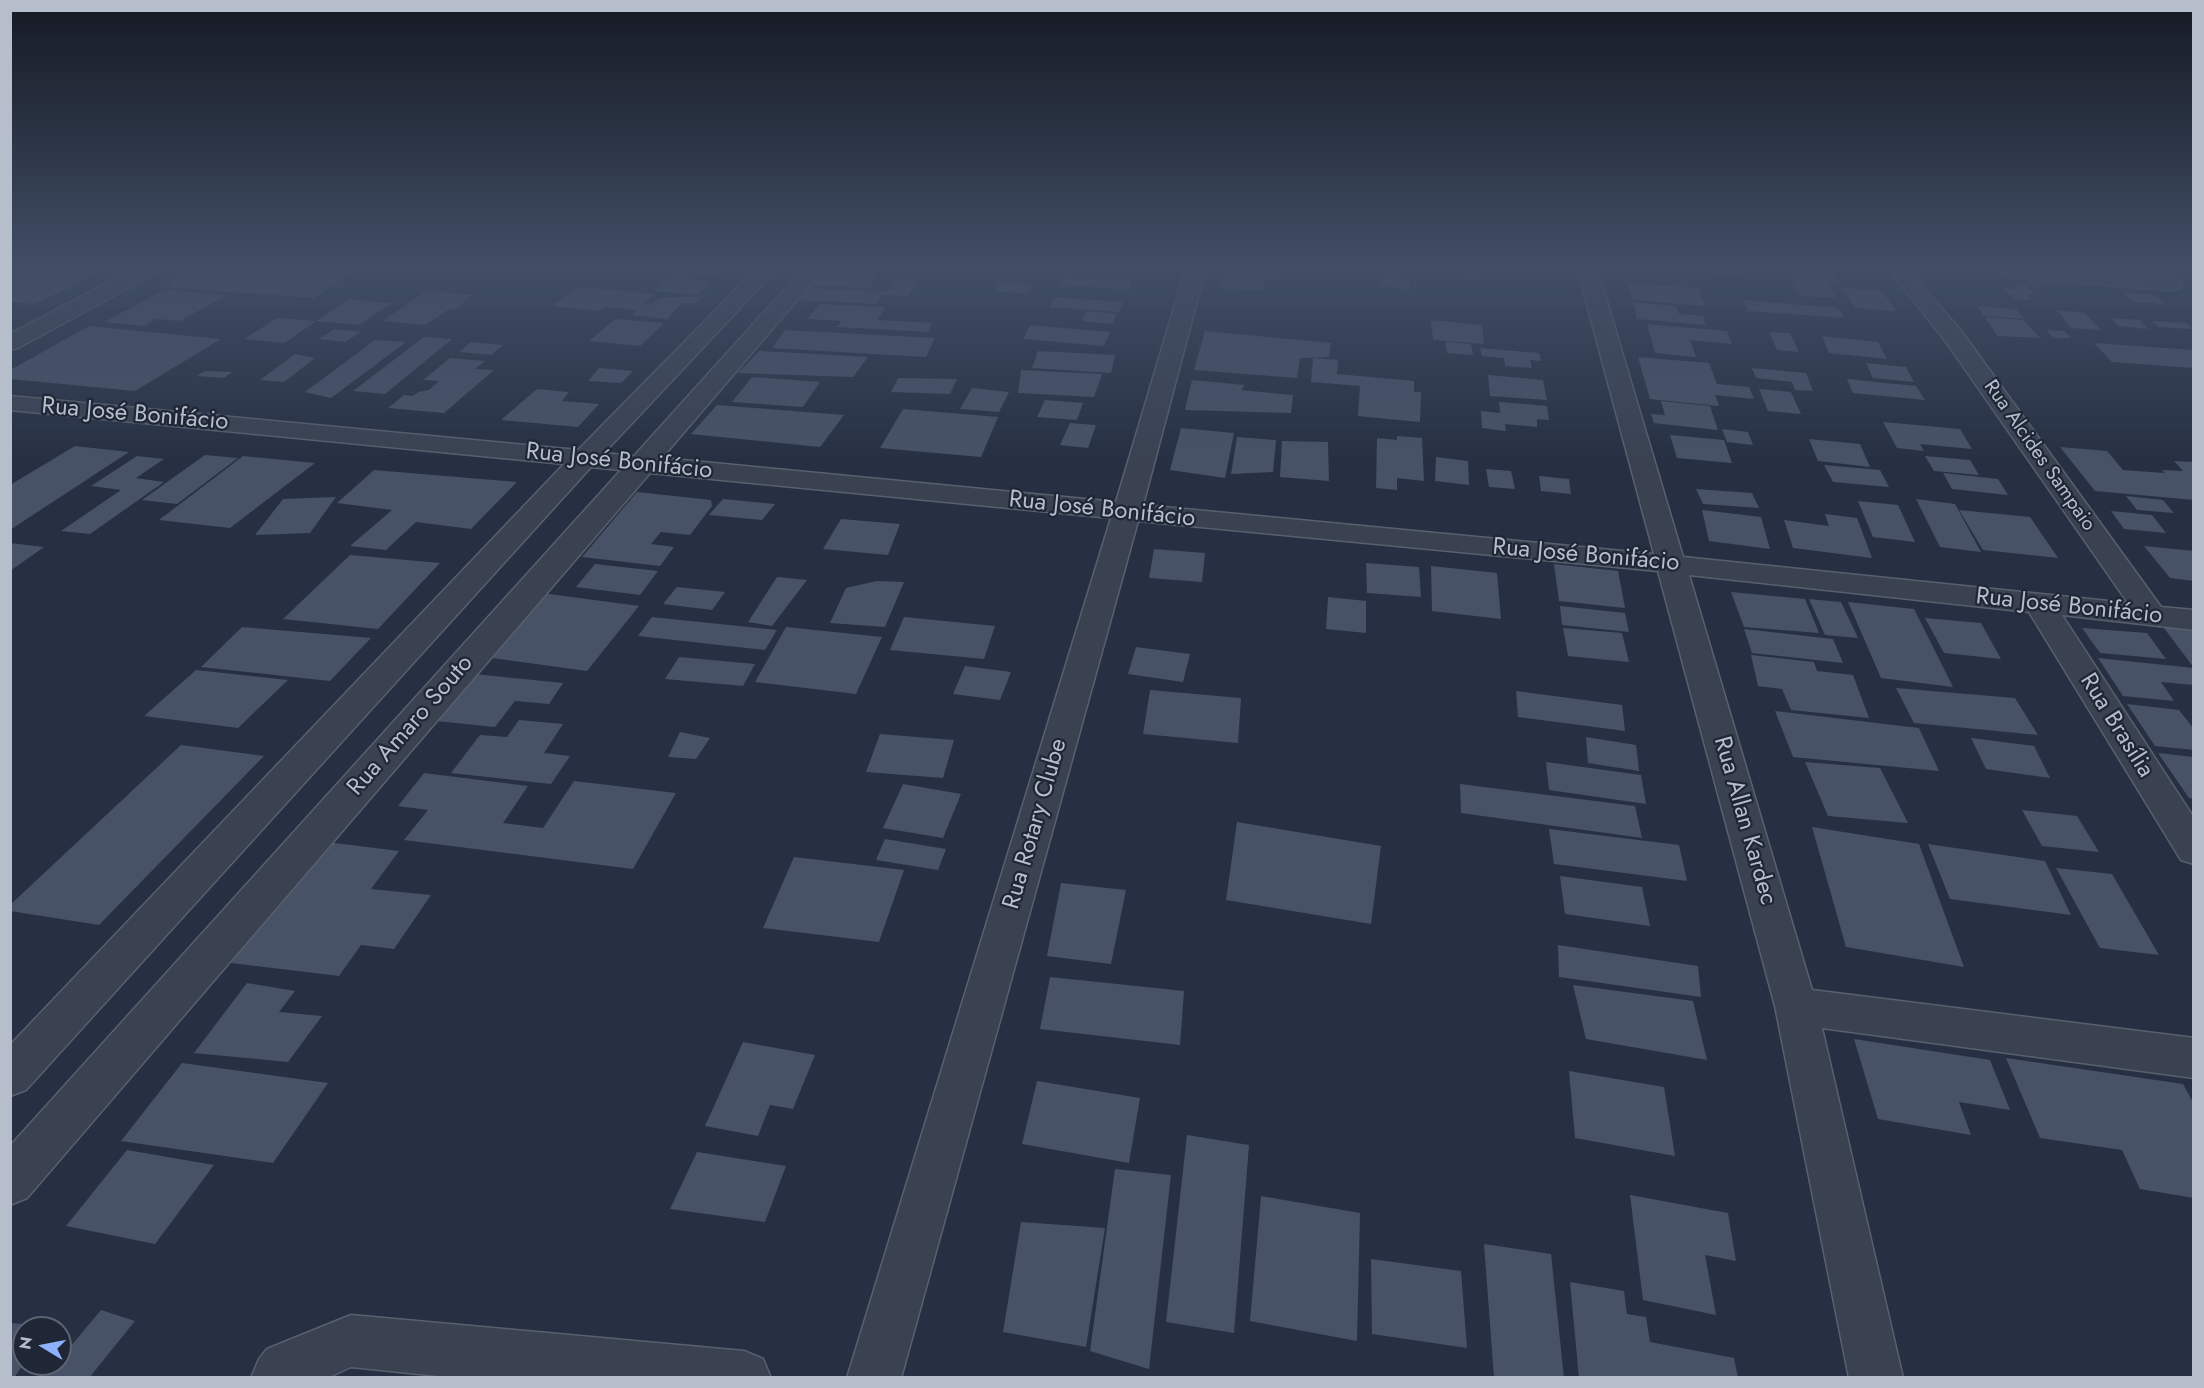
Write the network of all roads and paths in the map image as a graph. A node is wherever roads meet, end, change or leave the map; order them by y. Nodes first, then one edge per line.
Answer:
1 (24, 336) edge
2 (703, 336) edge
3 (755, 336) edge
4 (1177, 336) edge
5 (1606, 336) edge
6 (1953, 336) edge
7 (10, 343) edge
8 (10, 403) edge
9 (585, 458) junction
10 (642, 465) junction
11 (1127, 512) junction
12 (1671, 564) junction
13 (2039, 603) junction
14 (2152, 616) junction
15 (2193, 620) edge
16 (2193, 850) edge
17 (1796, 1006) junction
18 (2193, 1058) edge
19 (10, 1076) edge
20 (10, 1182) edge
21 (282, 1373) edge
22 (744, 1377) edge
23 (874, 1377) edge
24 (1876, 1377) edge

1 - 7 street
2 - 9 street
3 - 10 street, Rua Amaro Souto
4 - 11 street, Rua Rotary Clube
5 - 12 street, Rua Allan Kardec
6 - 14 street, Rua Alcides Sampaio
8 - 9 street, Rua José Bonifácio
9 - 10 street, Rua José Bonifácio
9 - 19 street
10 - 11 street, Rua José Bonifácio
10 - 20 street, Rua Amaro Souto
11 - 12 street, Rua José Bonifácio
11 - 23 street, Rua Rotary Clube
12 - 13 street, Rua José Bonifácio
12 - 17 street, Rua Allan Kardec
13 - 14 street, Rua José Bonifácio
13 - 16 street, Rua Brasília
14 - 15 street, Rua José Bonifácio
17 - 18 street
17 - 24 street, Rua Allan Kardec
21 - 22 street

